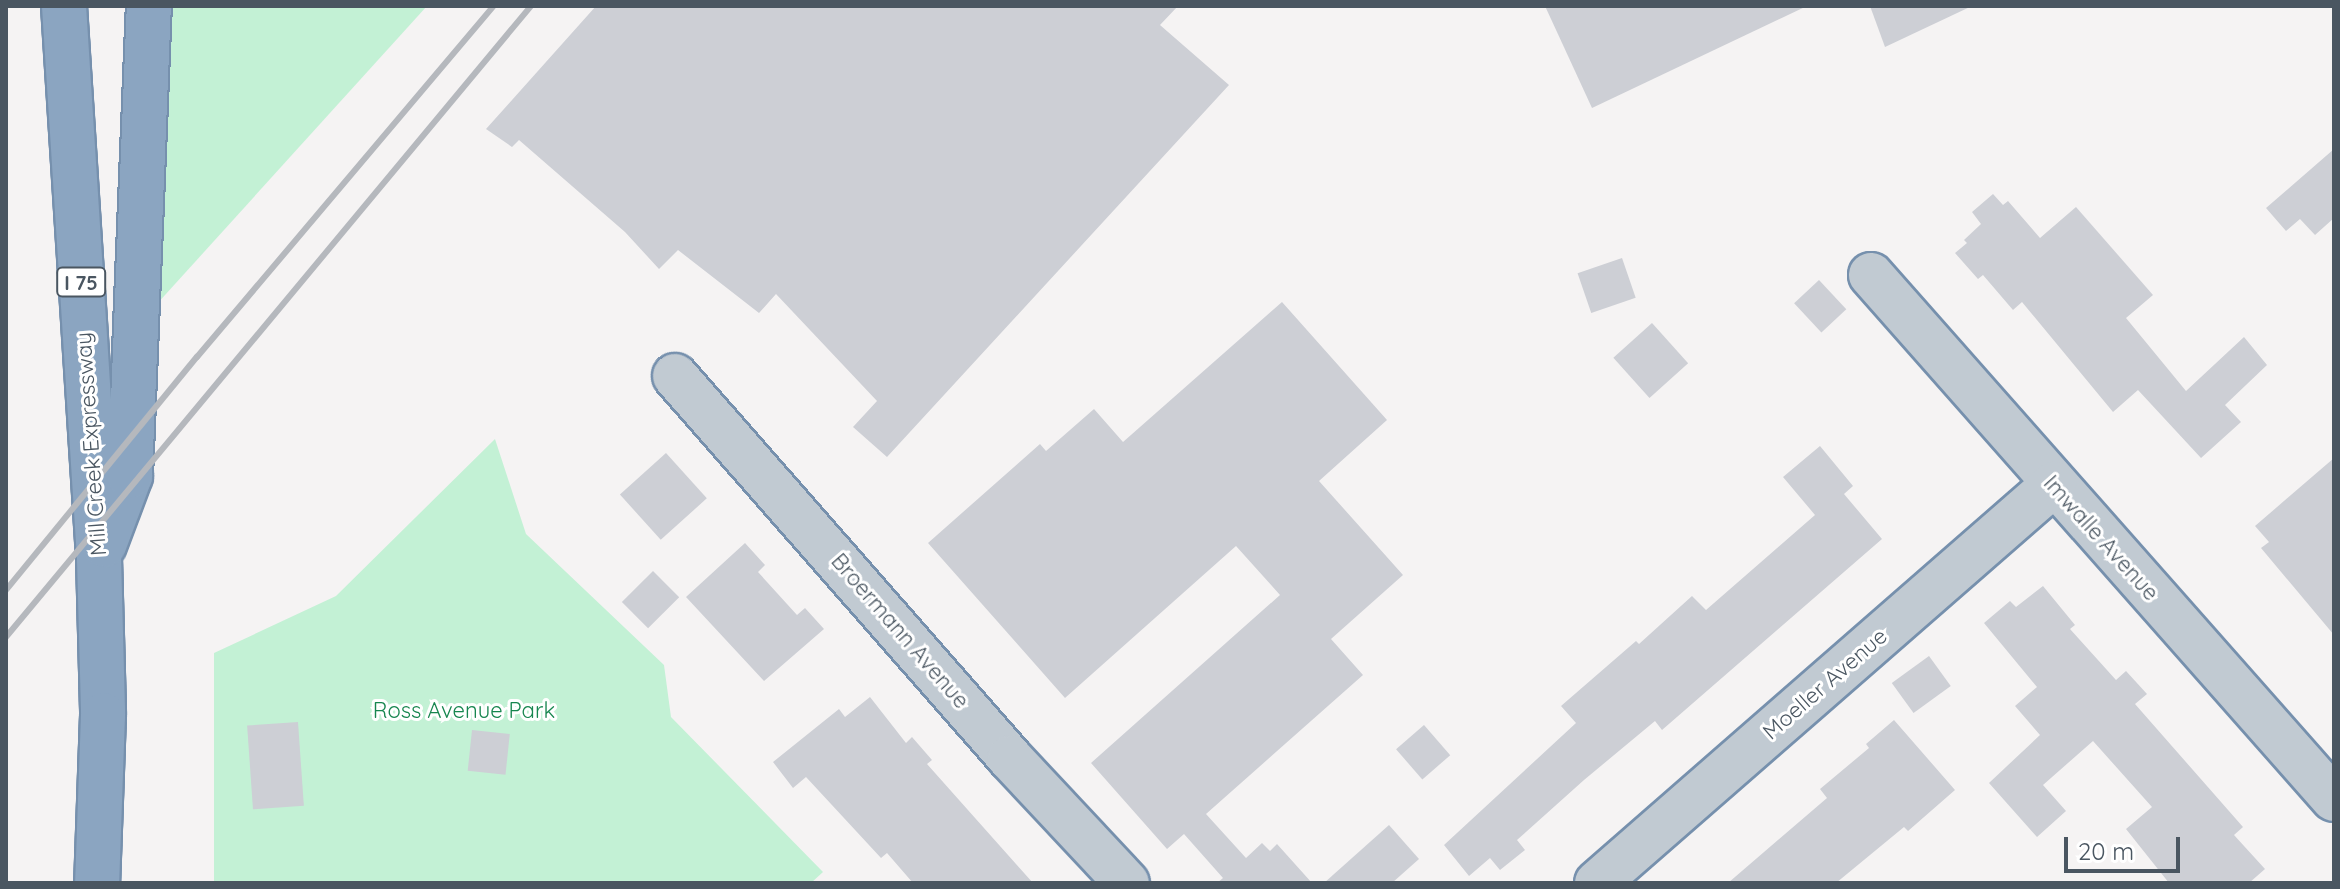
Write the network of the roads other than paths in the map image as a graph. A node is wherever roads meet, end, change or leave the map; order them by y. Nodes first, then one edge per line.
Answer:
1 (64, 6) edge
2 (149, 6) edge
3 (1871, 275) dead end
4 (675, 376) dead end
5 (2054, 484) junction
6 (99, 558) junction
7 (2334, 799) edge
8 (97, 883) edge
9 (1127, 883) edge
10 (1597, 883) edge

1 - 6 highway, Mill Creek Expressway / I 75
2 - 6 highway
3 - 5 street, Imwalle Avenue
4 - 9 street, Broermann Avenue
5 - 7 street, Imwalle Avenue
5 - 10 street, Moeller Avenue
6 - 8 highway, Mill Creek Expressway / I 75

